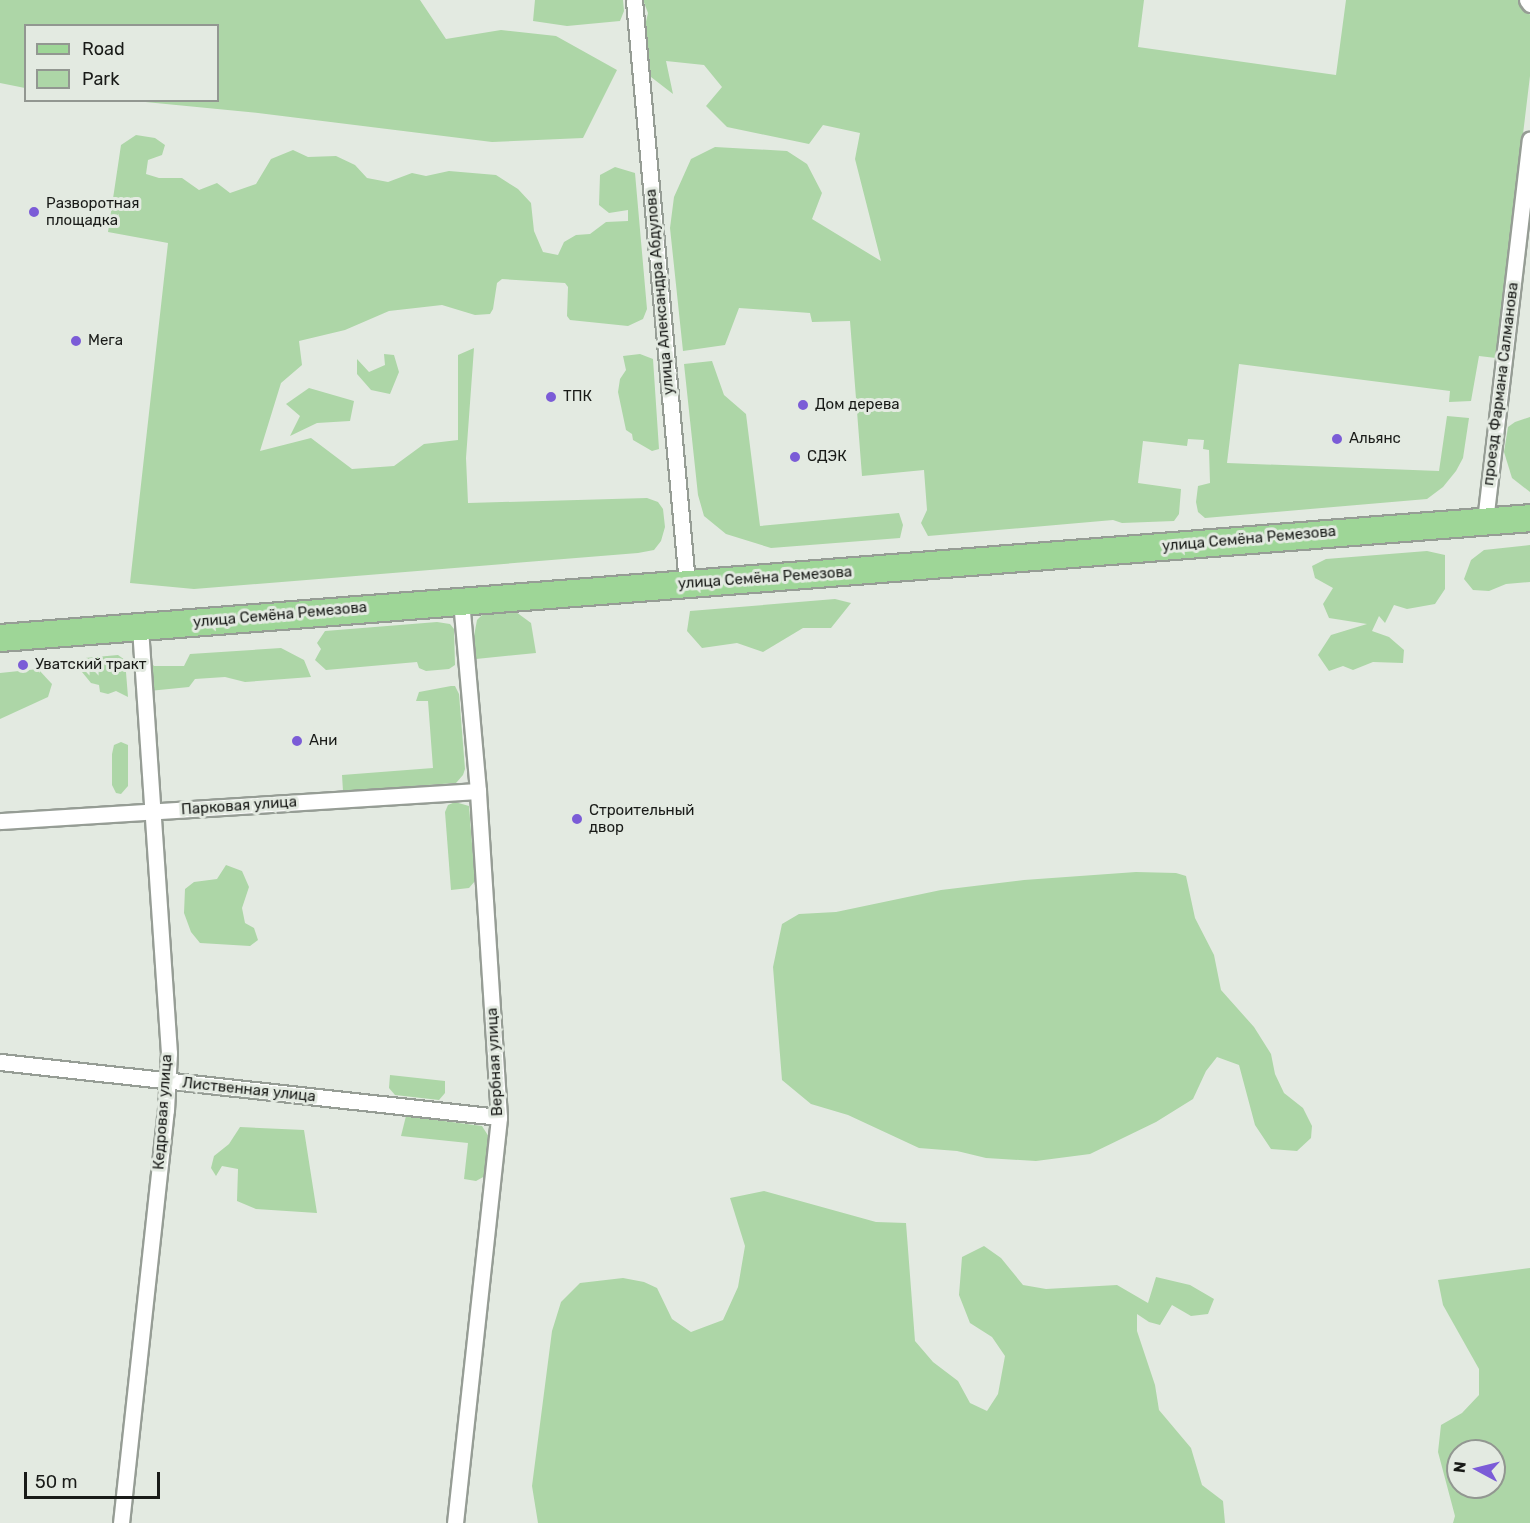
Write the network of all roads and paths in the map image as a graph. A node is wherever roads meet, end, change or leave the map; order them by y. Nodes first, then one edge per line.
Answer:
1 (634, 0) edge
2 (1527, 0) edge
3 (1530, 4) edge
4 (1530, 140) edge
5 (1530, 518) edge
6 (1485, 521) junction
7 (687, 584) junction
8 (461, 600) junction
9 (140, 627) junction
10 (0, 638) edge
11 (478, 791) junction
12 (152, 812) junction
13 (0, 820) edge
14 (0, 1062) edge
15 (168, 1081) junction
16 (499, 1117) junction
17 (121, 1523) edge
18 (454, 1523) edge

1 - 7 street, улица Александра Абдулова
2 - 3 street
4 - 6 street, проезд Фармана Салманова
5 - 6 main road, улица Семёна Ремезова
6 - 7 main road, улица Семёна Ремезова
7 - 8 main road, улица Семёна Ремезова
8 - 9 main road, улица Семёна Ремезова
8 - 11 street, Вербная улица
9 - 10 main road, улица Семёна Ремезова
9 - 12 street, Кедровая улица
11 - 12 street, Парковая улица
11 - 16 street, Вербная улица
12 - 13 street, Парковая улица
12 - 15 street, Кедровая улица
14 - 15 street, Лиственная улица
15 - 16 street, Лиственная улица
15 - 17 street, Кедровая улица
16 - 18 street, Вербная улица

